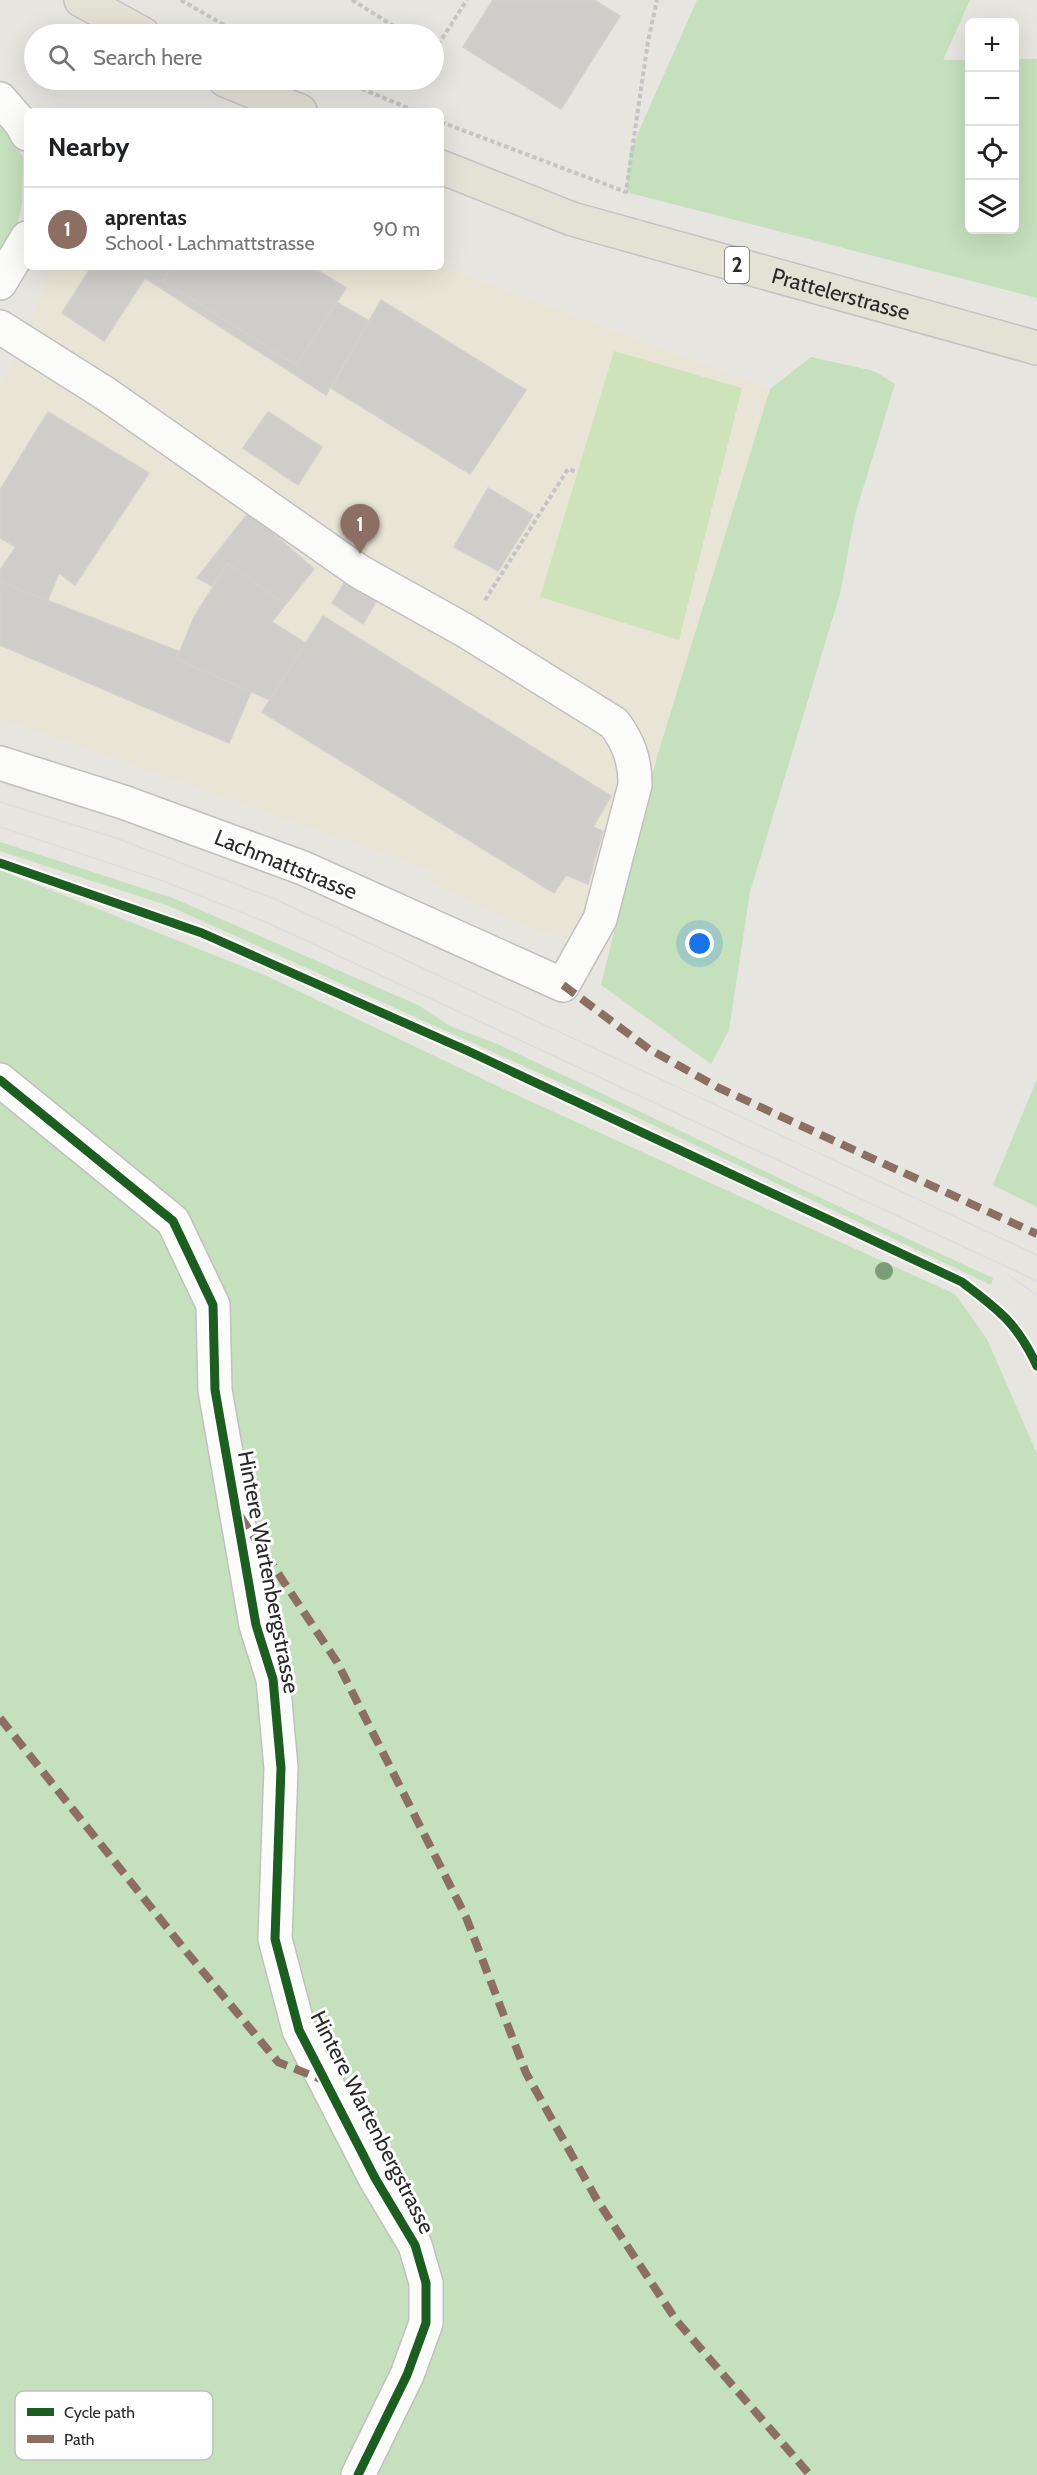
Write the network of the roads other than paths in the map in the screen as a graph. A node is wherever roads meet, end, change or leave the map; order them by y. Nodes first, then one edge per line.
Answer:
1 (81, 0) edge
2 (125, 24) edge
3 (249, 90) edge
4 (0, 99) edge
5 (293, 108) edge
6 (24, 128) edge
7 (444, 168) edge
8 (24, 243) edge
9 (0, 282) edge
10 (0, 327) edge
11 (1037, 348) edge
12 (0, 763) edge
13 (0, 1080) edge
14 (358, 2475) edge

1 - 2 main road
3 - 5 main road
4 - 6 street
7 - 11 main road, Prattelerstrasse / 2
8 - 9 street
10 - 12 street, Lachmattstrasse
13 - 14 street, Hintere Wartenbergstrasse

